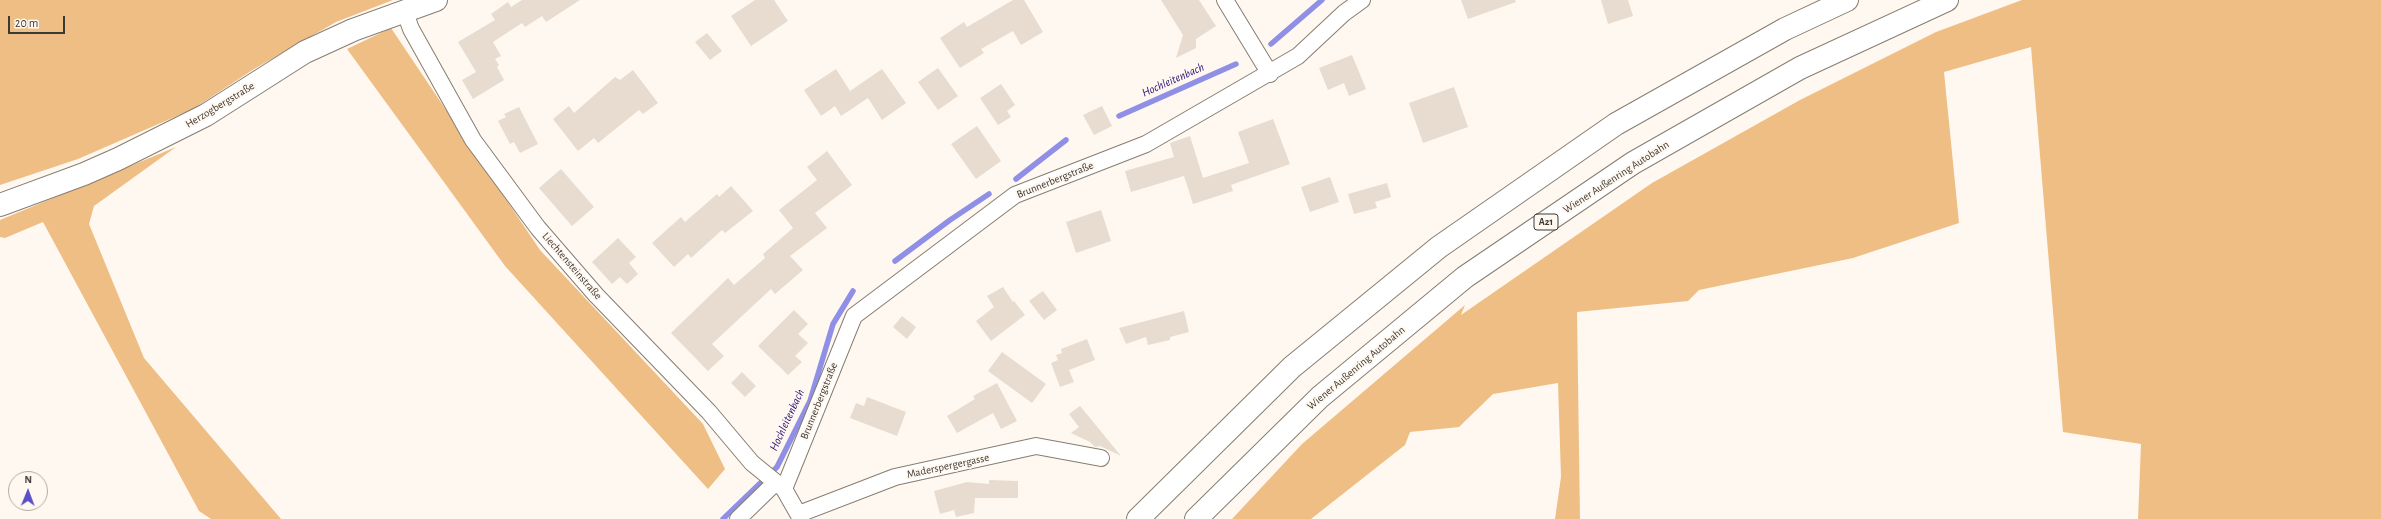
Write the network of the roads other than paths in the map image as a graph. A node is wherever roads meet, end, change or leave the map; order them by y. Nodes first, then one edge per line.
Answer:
1 (436, 0) edge
2 (1225, 0) edge
3 (1362, 0) edge
4 (1848, 0) edge
5 (1947, 0) edge
6 (404, 10) junction
7 (1270, 74) junction
8 (0, 205) edge
9 (1101, 458) dead end
10 (777, 483) junction
11 (800, 516) edge
12 (738, 519) edge
13 (1138, 519) edge
14 (1196, 519) edge

1 - 6 main road, Herzogbergstraße
2 - 7 street
3 - 7 street, Brunnerbergstraße
4 - 13 main road
5 - 14 main road, Wiener Außenring Autobahn / A21
6 - 8 main road, Herzogbergstraße
6 - 10 street, Liechtensteinstraße
7 - 10 street, Brunnerbergstraße
9 - 11 street, Maderspergergasse
10 - 11 street
10 - 12 street, Brunnerbergstraße

